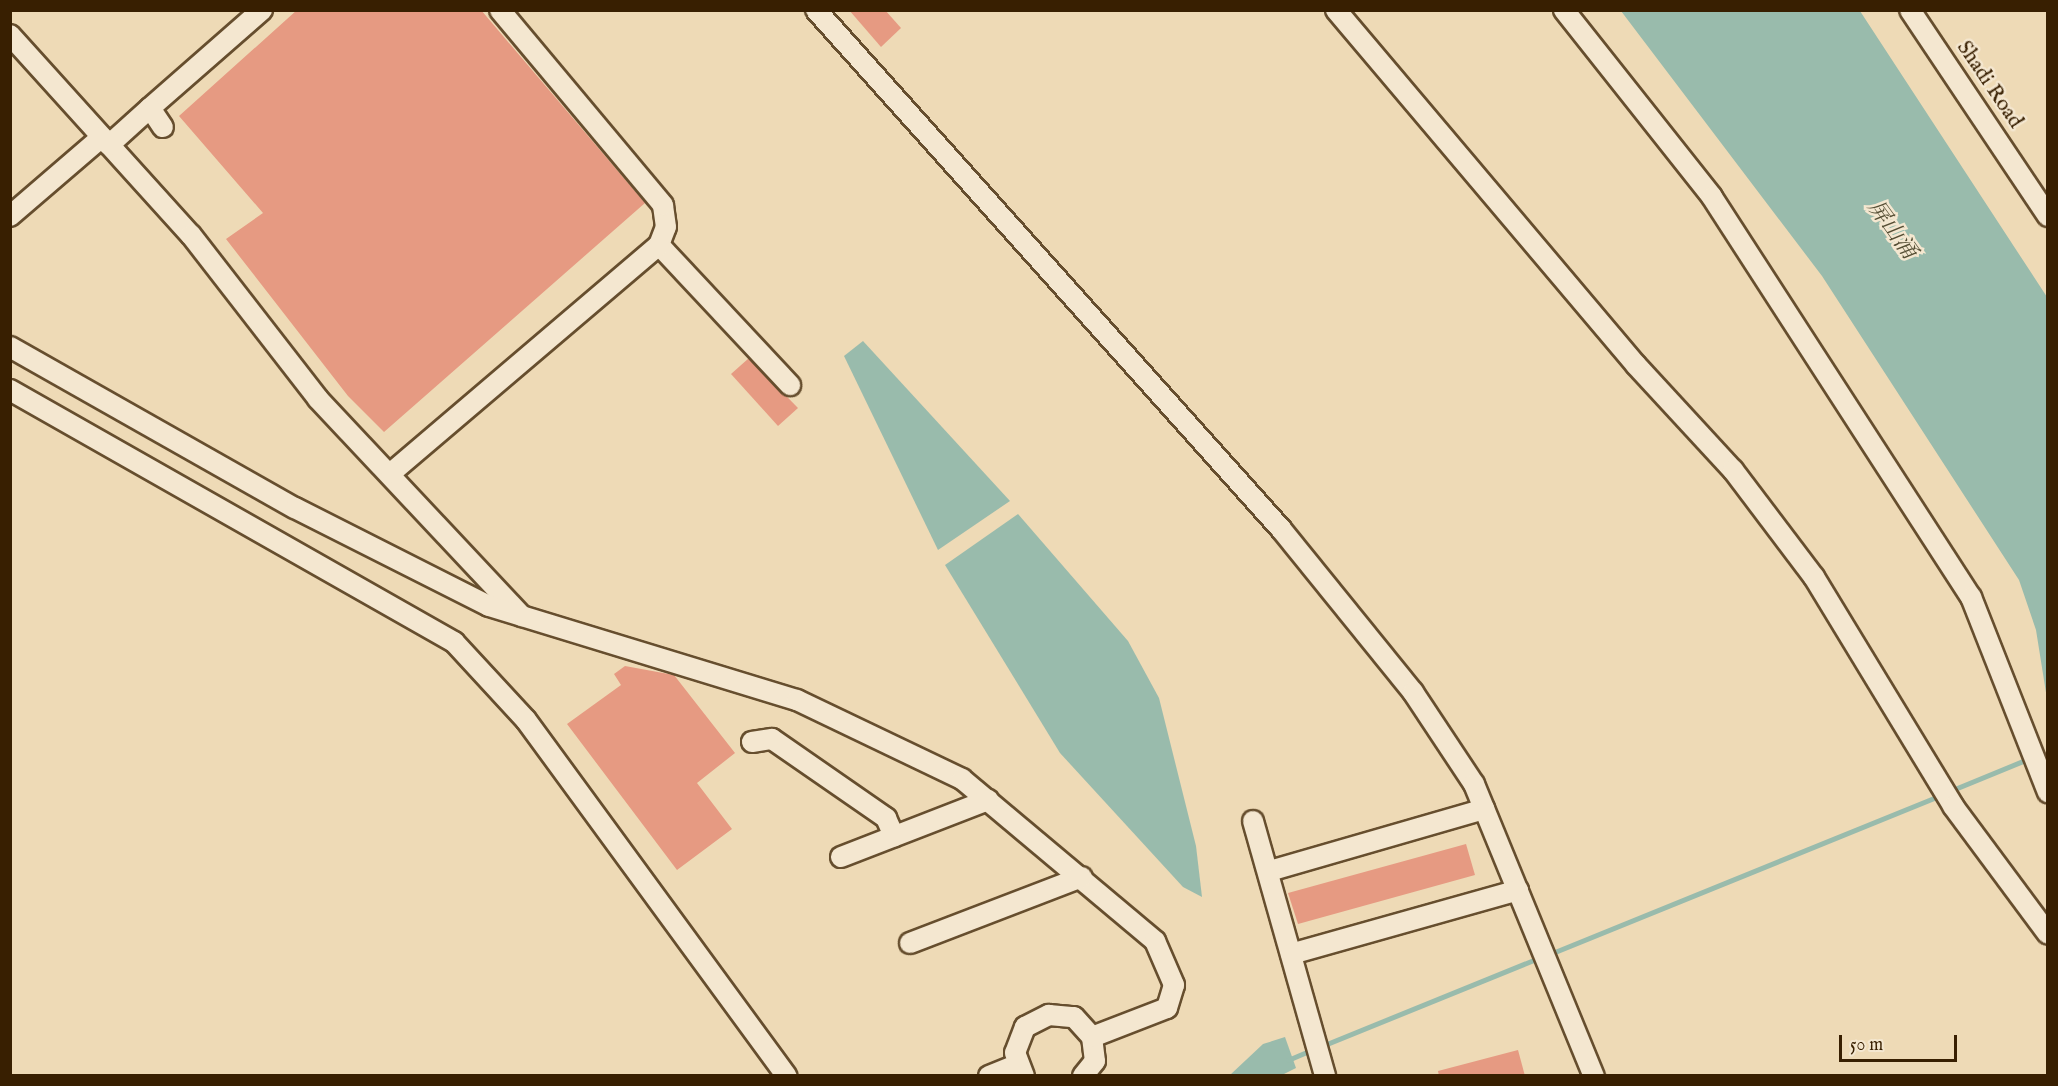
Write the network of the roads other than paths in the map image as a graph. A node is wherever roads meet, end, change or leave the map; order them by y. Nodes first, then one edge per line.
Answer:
1 (262, 10) edge
2 (500, 10) edge
3 (816, 10) edge
4 (1336, 10) edge
5 (1564, 10) edge
6 (1911, 10) edge
7 (10, 35) edge
8 (150, 108) junction
9 (164, 126) dead end
10 (105, 141) junction
11 (10, 216) edge
12 (2048, 216) edge
13 (659, 245) junction
14 (10, 347) edge
15 (790, 385) dead end
16 (10, 390) edge
17 (391, 473) junction
18 (522, 616) junction
19 (752, 742) dead end
20 (2044, 788) edge
21 (988, 800) junction
22 (1484, 808) junction
23 (1253, 821) dead end
24 (894, 836) junction
25 (841, 857) dead end
26 (1273, 870) dead end
27 (1082, 877) junction
28 (1518, 890) junction
29 (2048, 934) edge
30 (910, 943) dead end
31 (1291, 954) junction
32 (1092, 1037) junction
33 (1021, 1070) edge
34 (787, 1076) edge
35 (989, 1076) edge
36 (1083, 1076) edge
37 (1325, 1076) edge
38 (1594, 1076) edge

1 - 8 street
2 - 13 street
3 - 22 street
4 - 29 street
5 - 20 street
6 - 12 street, Shadi Road
7 - 10 street
8 - 9 street
8 - 10 street
10 - 11 street
10 - 17 street
13 - 15 street
13 - 17 street
14 - 18 street
16 - 34 street
17 - 18 street
18 - 21 street
19 - 24 street
21 - 24 street
21 - 27 street
22 - 26 street
22 - 28 street
23 - 31 street
24 - 25 street
27 - 30 street
27 - 32 street
28 - 31 street
28 - 38 street
31 - 37 street
32 - 33 street
32 - 36 street
33 - 35 street

